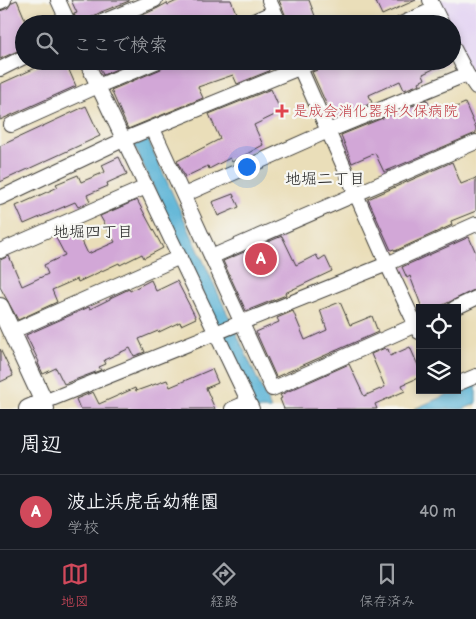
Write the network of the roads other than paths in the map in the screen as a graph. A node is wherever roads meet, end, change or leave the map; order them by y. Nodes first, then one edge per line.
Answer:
1 (4, 0) edge
2 (58, 0) edge
3 (155, 0) edge
4 (0, 2) edge
5 (432, 5) edge
6 (65, 15) edge
7 (119, 15) edge
8 (416, 15) edge
9 (15, 62) edge
10 (461, 62) edge
11 (0, 69) edge
12 (90, 70) edge
13 (136, 70) edge
14 (288, 70) edge
15 (301, 70) edge
16 (467, 74) junction
17 (98, 86) junction
18 (476, 87) edge
19 (11, 125) dead end
20 (153, 129) junction
21 (328, 131) junction
22 (123, 140) junction
23 (476, 142) edge
24 (146, 187) junction
25 (356, 194) junction
26 (184, 195) junction
27 (0, 198) edge
28 (476, 224) edge
29 (0, 251) edge
30 (180, 257) junction
31 (212, 257) junction
32 (387, 264) junction
33 (476, 298) edge
34 (461, 305) edge
35 (4, 320) edge
36 (241, 322) junction
37 (416, 323) edge
38 (416, 328) edge
39 (216, 333) junction
40 (476, 376) edge
41 (461, 382) edge
42 (250, 406) edge
43 (40, 407) edge
44 (232, 409) edge

1 - 4 street
2 - 6 street
3 - 7 street
5 - 8 street
9 - 11 street
10 - 16 street
12 - 17 street
13 - 17 street
14 - 20 street
15 - 21 street
16 - 18 street
16 - 21 street
17 - 19 street
17 - 22 street
20 - 22 street
20 - 26 street
21 - 25 street
21 - 26 street
22 - 24 street
22 - 27 street
23 - 25 street
24 - 29 street
24 - 30 street
25 - 31 street
25 - 32 street
26 - 31 street
28 - 32 street
30 - 35 street
30 - 39 street
31 - 36 street
32 - 36 street
32 - 37 street
33 - 34 street
35 - 43 main road
36 - 38 street
36 - 39 street
39 - 42 street
39 - 43 street
40 - 41 street
42 - 44 street

